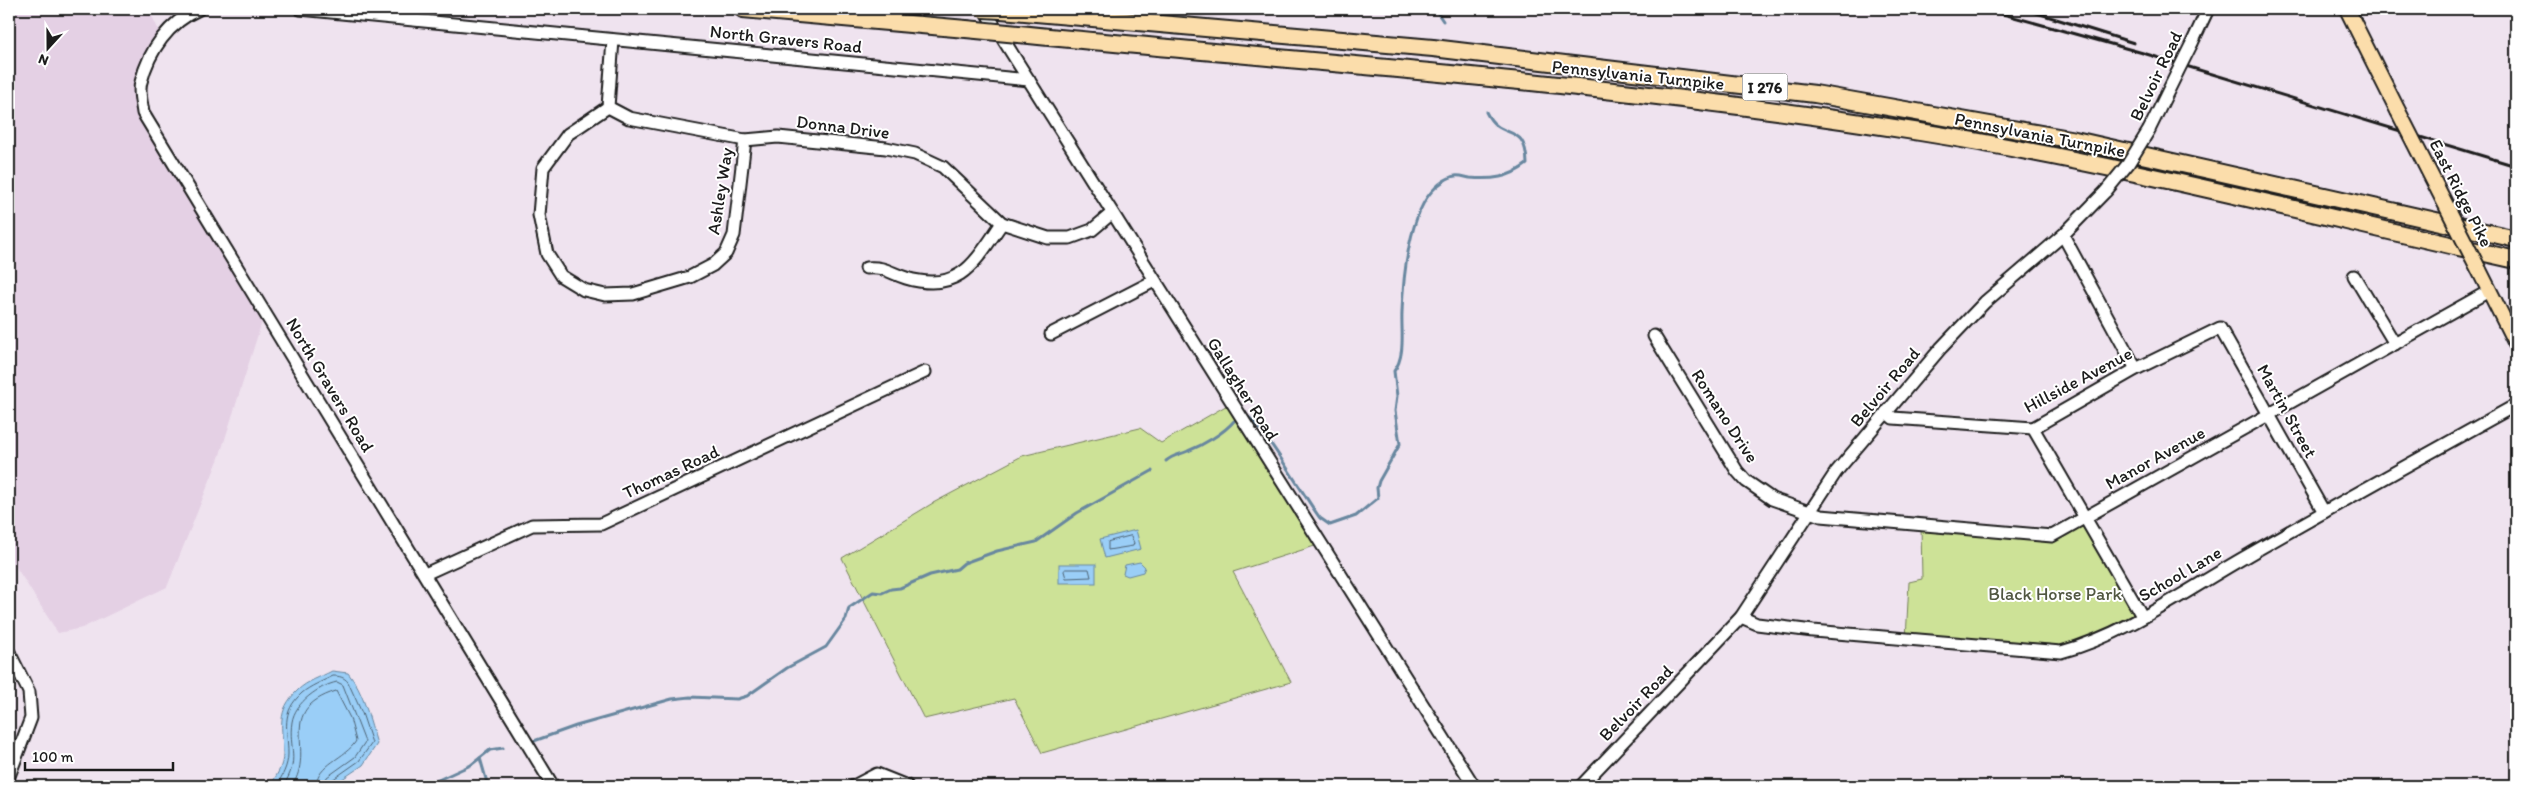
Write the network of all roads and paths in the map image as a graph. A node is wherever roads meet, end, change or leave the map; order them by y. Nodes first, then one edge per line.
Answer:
1 (199, 9) edge
2 (300, 9) edge
3 (743, 9) edge
4 (984, 9) edge
5 (2208, 9) edge
6 (2347, 9) edge
7 (613, 40) junction
8 (1028, 80) junction
9 (608, 107) junction
10 (745, 140) junction
11 (1111, 214) junction
12 (1002, 223) junction
13 (2063, 235) junction
14 (2516, 239) edge
15 (2516, 260) edge
16 (866, 268) dead end
17 (2354, 276) dead end
18 (1154, 281) junction
19 (2489, 290) junction
20 (2220, 328) joint
21 (1051, 334) dead end
22 (1654, 336) dead end
23 (2395, 344) junction
24 (2516, 344) edge
25 (2136, 368) junction
26 (925, 372) dead end
27 (2516, 405) edge
28 (1886, 412) junction
29 (2269, 414) junction
30 (2033, 428) junction
31 (1808, 512) junction
32 (2324, 512) junction
33 (2085, 517) junction
34 (425, 574) junction
35 (2142, 616) junction
36 (1741, 617) junction
37 (9, 652) edge
38 (9, 776) edge
39 (553, 786) edge
40 (854, 786) edge
41 (907, 786) edge
42 (1474, 786) edge
43 (1581, 786) edge

1 - 34 street, North Gravers Road
2 - 7 street, North Gravers Road
3 - 15 highway, Pennsylvania Turnpike / I 276, bridge
4 - 8 street, Gallagher Road
4 - 14 highway, Pennsylvania Turnpike / I 276, bridge
5 - 13 street, Belvoir Road, bridge
6 - 19 main road, East Ridge Pike, bridge
7 - 8 street, North Gravers Road
7 - 9 street
8 - 11 street, Gallagher Road
9 - 10 street, Donna Drive
9 - 10 street, Ashley Way
10 - 12 street, Donna Drive
11 - 12 street, Donna Drive
11 - 18 street, Gallagher Road
12 - 16 street
13 - 25 street
13 - 28 street, Belvoir Road
17 - 23 street
18 - 21 street
18 - 42 street, Gallagher Road
19 - 23 street, Manor Avenue
19 - 24 main road, East Ridge Pike
20 - 25 street, Hillside Avenue
20 - 29 street, Martin Street
22 - 31 street, Romano Drive
23 - 29 street, Manor Avenue
25 - 30 street, Hillside Avenue
26 - 34 street, Thomas Road
27 - 32 street, School Lane
28 - 30 street, Hillside Avenue
28 - 31 street, Belvoir Road
29 - 32 street, Martin Street
29 - 33 street, Manor Avenue
30 - 33 street
31 - 33 street, Manor Avenue
31 - 36 street, Belvoir Road
32 - 35 street, School Lane
33 - 35 street
34 - 39 street, North Gravers Road
35 - 36 street, School Lane
36 - 43 street, Belvoir Road
37 - 38 street
40 - 41 street

